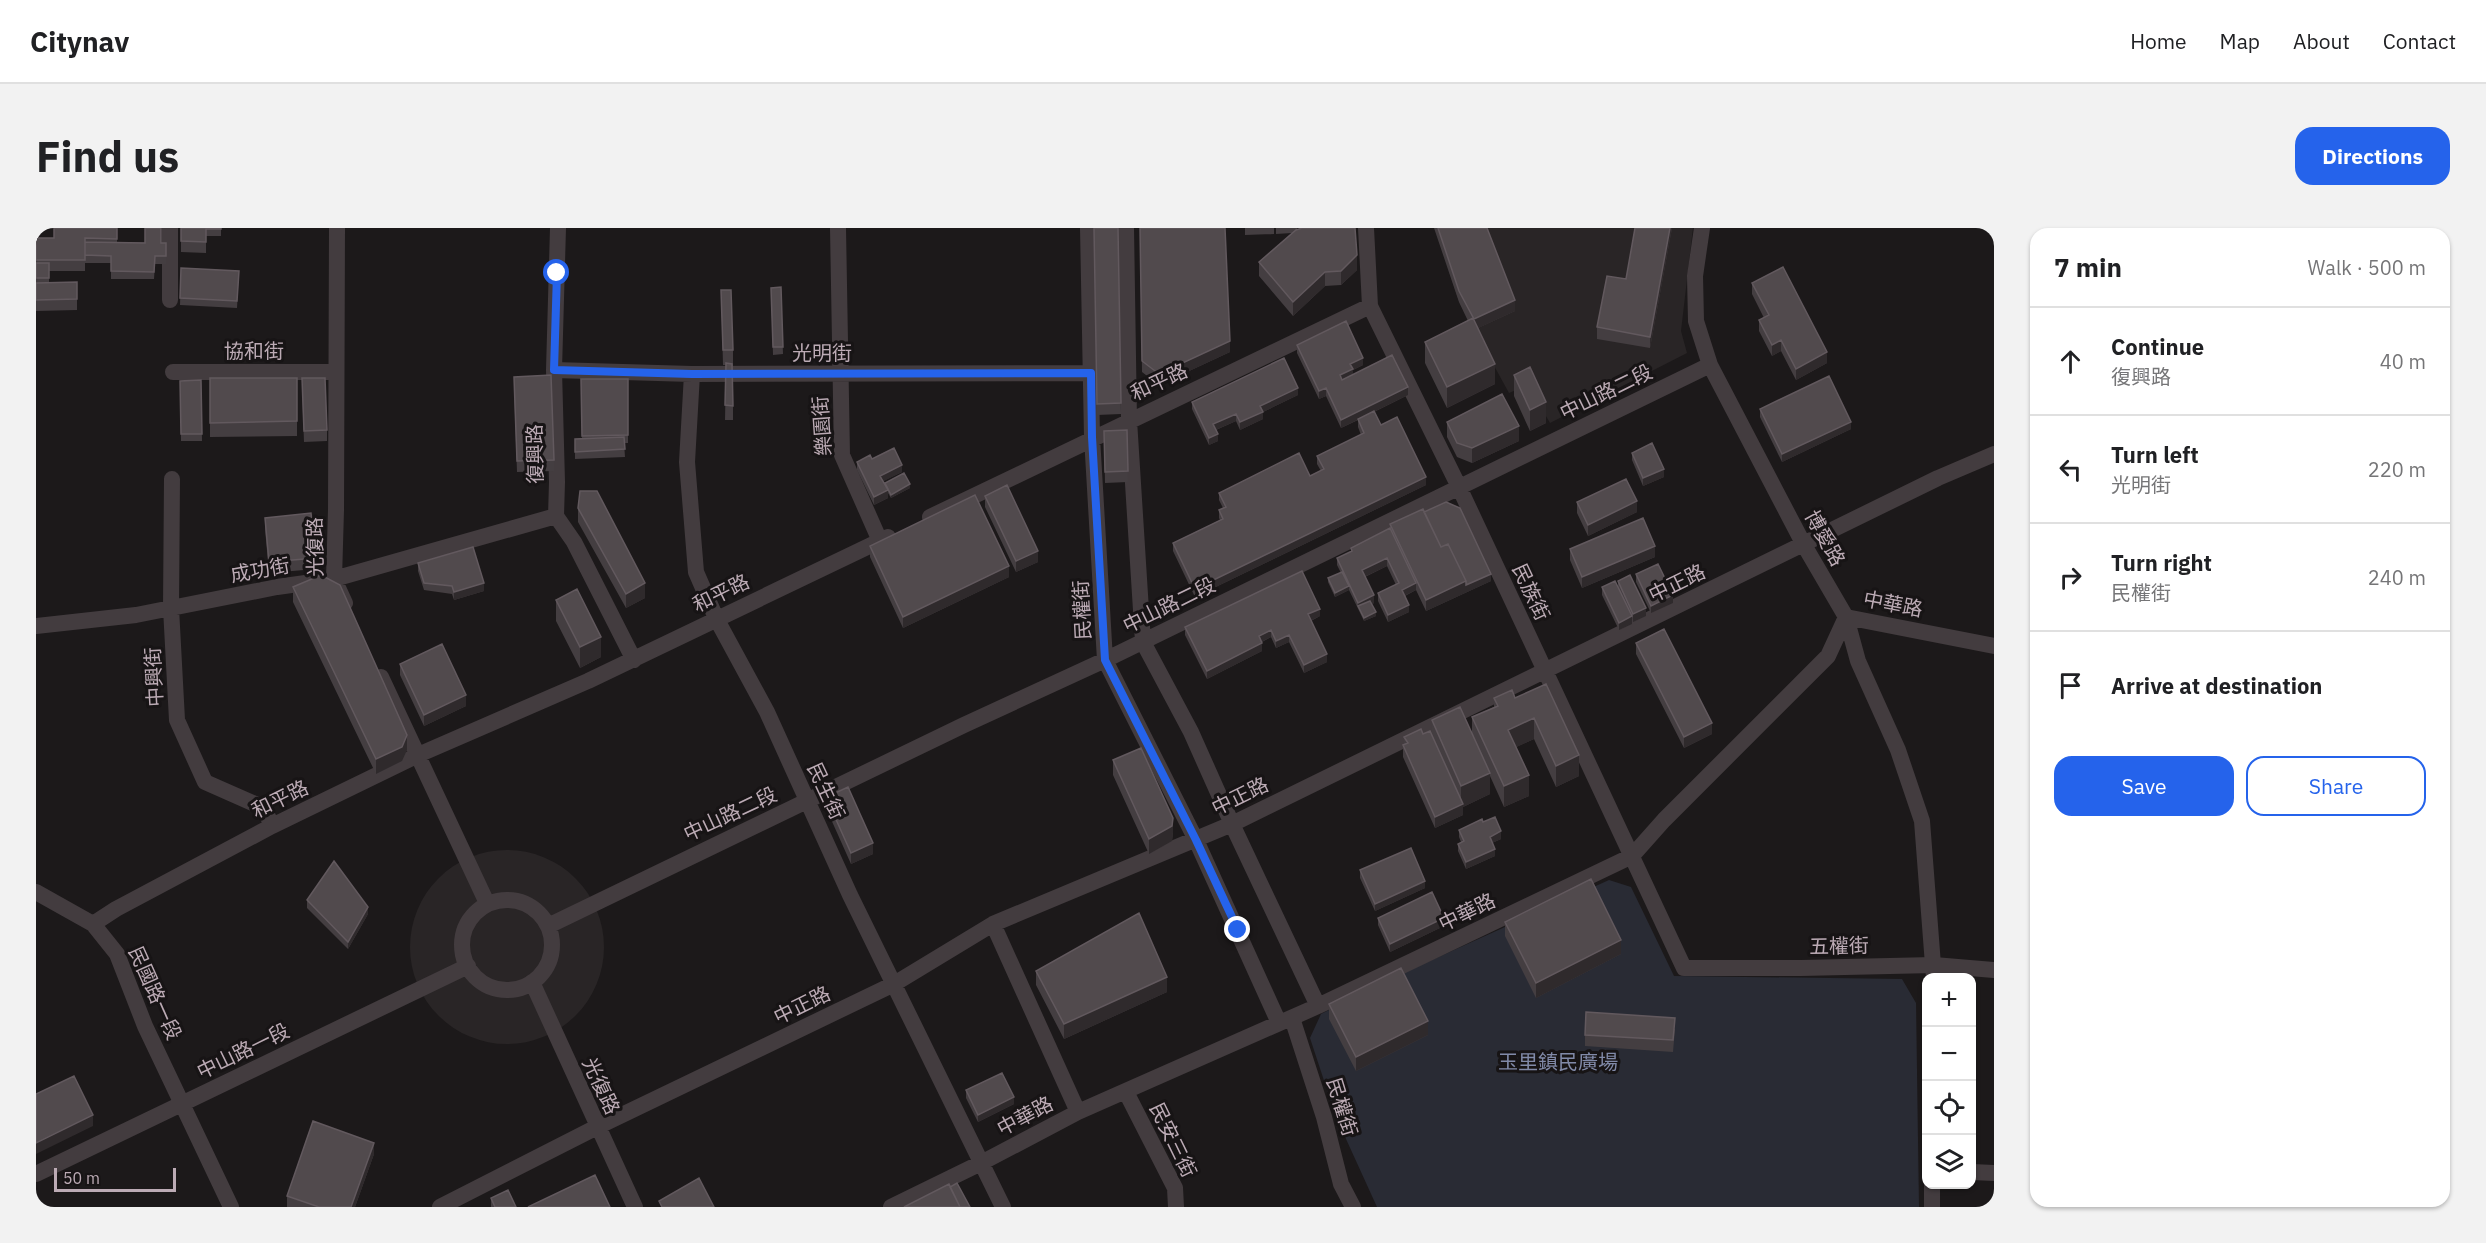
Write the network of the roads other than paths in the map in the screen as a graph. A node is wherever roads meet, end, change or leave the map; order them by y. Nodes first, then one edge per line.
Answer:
1 (170, 228) edge
2 (337, 228) edge
3 (558, 228) edge
4 (838, 228) edge
5 (1088, 228) edge
6 (1126, 228) edge
7 (1366, 228) edge
8 (1702, 228) edge
9 (170, 300) dead end
10 (1370, 306) junction
11 (1710, 365) junction
12 (554, 370) junction
13 (174, 372) dead end
14 (335, 372) junction
15 (1091, 373) junction
16 (692, 374) junction
17 (840, 374) junction
18 (1129, 420) junction
19 (1092, 437) junction
20 (1994, 454) edge
21 (172, 479) dead end
22 (1459, 487) junction
23 (556, 516) junction
24 (880, 541) junction
25 (1804, 545) junction
26 (334, 579) junction
27 (171, 608) junction
28 (1846, 617) junction
29 (716, 618) junction
30 (354, 621) edge
31 (36, 626) edge
32 (1143, 642) junction
33 (1994, 646) edge
34 (634, 660) junction
35 (1105, 660) junction
36 (373, 662) edge
37 (1545, 670) junction
38 (418, 755) junction
39 (808, 801) junction
40 (1232, 824) junction
41 (272, 826) junction
42 (1196, 840) junction
43 (1632, 856) junction
44 (36, 892) edge
45 (487, 903) junction
46 (93, 924) junction
47 (993, 924) junction
48 (548, 926) junction
49 (468, 966) junction
50 (1684, 968) joint
51 (1994, 970) edge
52 (1934, 971) edge
53 (532, 982) junction
54 (894, 984) junction
55 (1318, 1006) junction
56 (1286, 1021) junction
57 (1126, 1092) junction
58 (182, 1103) junction
59 (1078, 1112) junction
60 (597, 1127) junction
61 (981, 1163) junction
62 (1976, 1172) edge
63 (1994, 1173) edge
64 (36, 1174) edge
65 (1932, 1189) edge
66 (231, 1207) edge
67 (440, 1207) edge
68 (635, 1207) edge
69 (891, 1207) edge
70 (1003, 1207) edge
71 (1176, 1207) edge
72 (1353, 1207) edge
73 (1932, 1207) edge

1 - 9 street
2 - 14 street, 光復路
3 - 12 street, 復興路
4 - 17 street, 樂園街
5 - 15 street, 民權街
6 - 18 street
7 - 10 street, 民族街
8 - 11 street, 博愛路
10 - 18 street, 和平路
10 - 22 street, 民族街
11 - 22 street, 中山路二段
11 - 25 street, 博愛路
12 - 16 street, 光明街
12 - 23 street, 復興路
13 - 14 street, 協和街
14 - 26 street, 光復路
15 - 17 street, 光明街
15 - 19 street, 民權街
16 - 17 street, 光明街
16 - 29 street, 民生街
17 - 24 street, 樂園街
18 - 19 street, 和平路
18 - 32 street
19 - 24 street, 和平路
19 - 35 street, 民權街
20 - 25 street, 中正路
21 - 27 street, 中興街
22 - 32 street, 中山路二段
22 - 37 street, 民族街
23 - 26 street, 成功街
23 - 34 street
24 - 29 street, 和平路
25 - 28 street, 博愛路
25 - 37 street, 中正路
26 - 27 street, 成功街
26 - 30 street, 光復路
27 - 31 street, 成功街
27 - 41 street, 中興街
28 - 33 street, 中華路
28 - 43 street, 中華路
28 - 52 street, 博愛路
29 - 34 street, 和平路
29 - 39 street, 民生街
32 - 35 street, 中山路二段
32 - 40 street
34 - 38 street, 和平路
35 - 39 street, 中山路二段
35 - 42 street, 民權街
36 - 38 street
37 - 40 street, 中正路
37 - 43 street, 民族街
38 - 41 street, 和平路
38 - 45 street
39 - 48 street, 中山路二段
39 - 54 street, 民生街
40 - 42 street, 中正路
40 - 55 street
41 - 46 street, 和平路
42 - 47 street, 中正路
42 - 56 street, 民權街
43 - 50 street, 民族街
43 - 55 street, 中華路
44 - 46 street, 民國路一段
45 - 48 street
45 - 49 street
46 - 58 street, 民國路一段
47 - 54 street, 中正路
47 - 59 street
48 - 53 street
49 - 53 street
49 - 58 street, 中山路一段
50 - 52 street, 五權街
51 - 52 street, 五權街
53 - 60 street, 光復路
54 - 60 street, 中正路
54 - 61 street, 民生街
55 - 56 street, 中華路
56 - 57 street, 中華路
56 - 72 street, 民權街
57 - 59 street, 中華路
57 - 71 street, 民安三街
58 - 64 street, 中山路一段
58 - 66 street, 民國路一段
59 - 61 street, 中華路
60 - 67 street, 中正路
60 - 68 street, 光復路
61 - 69 street, 中華路
61 - 70 street, 民生街
62 - 63 street
65 - 73 street

